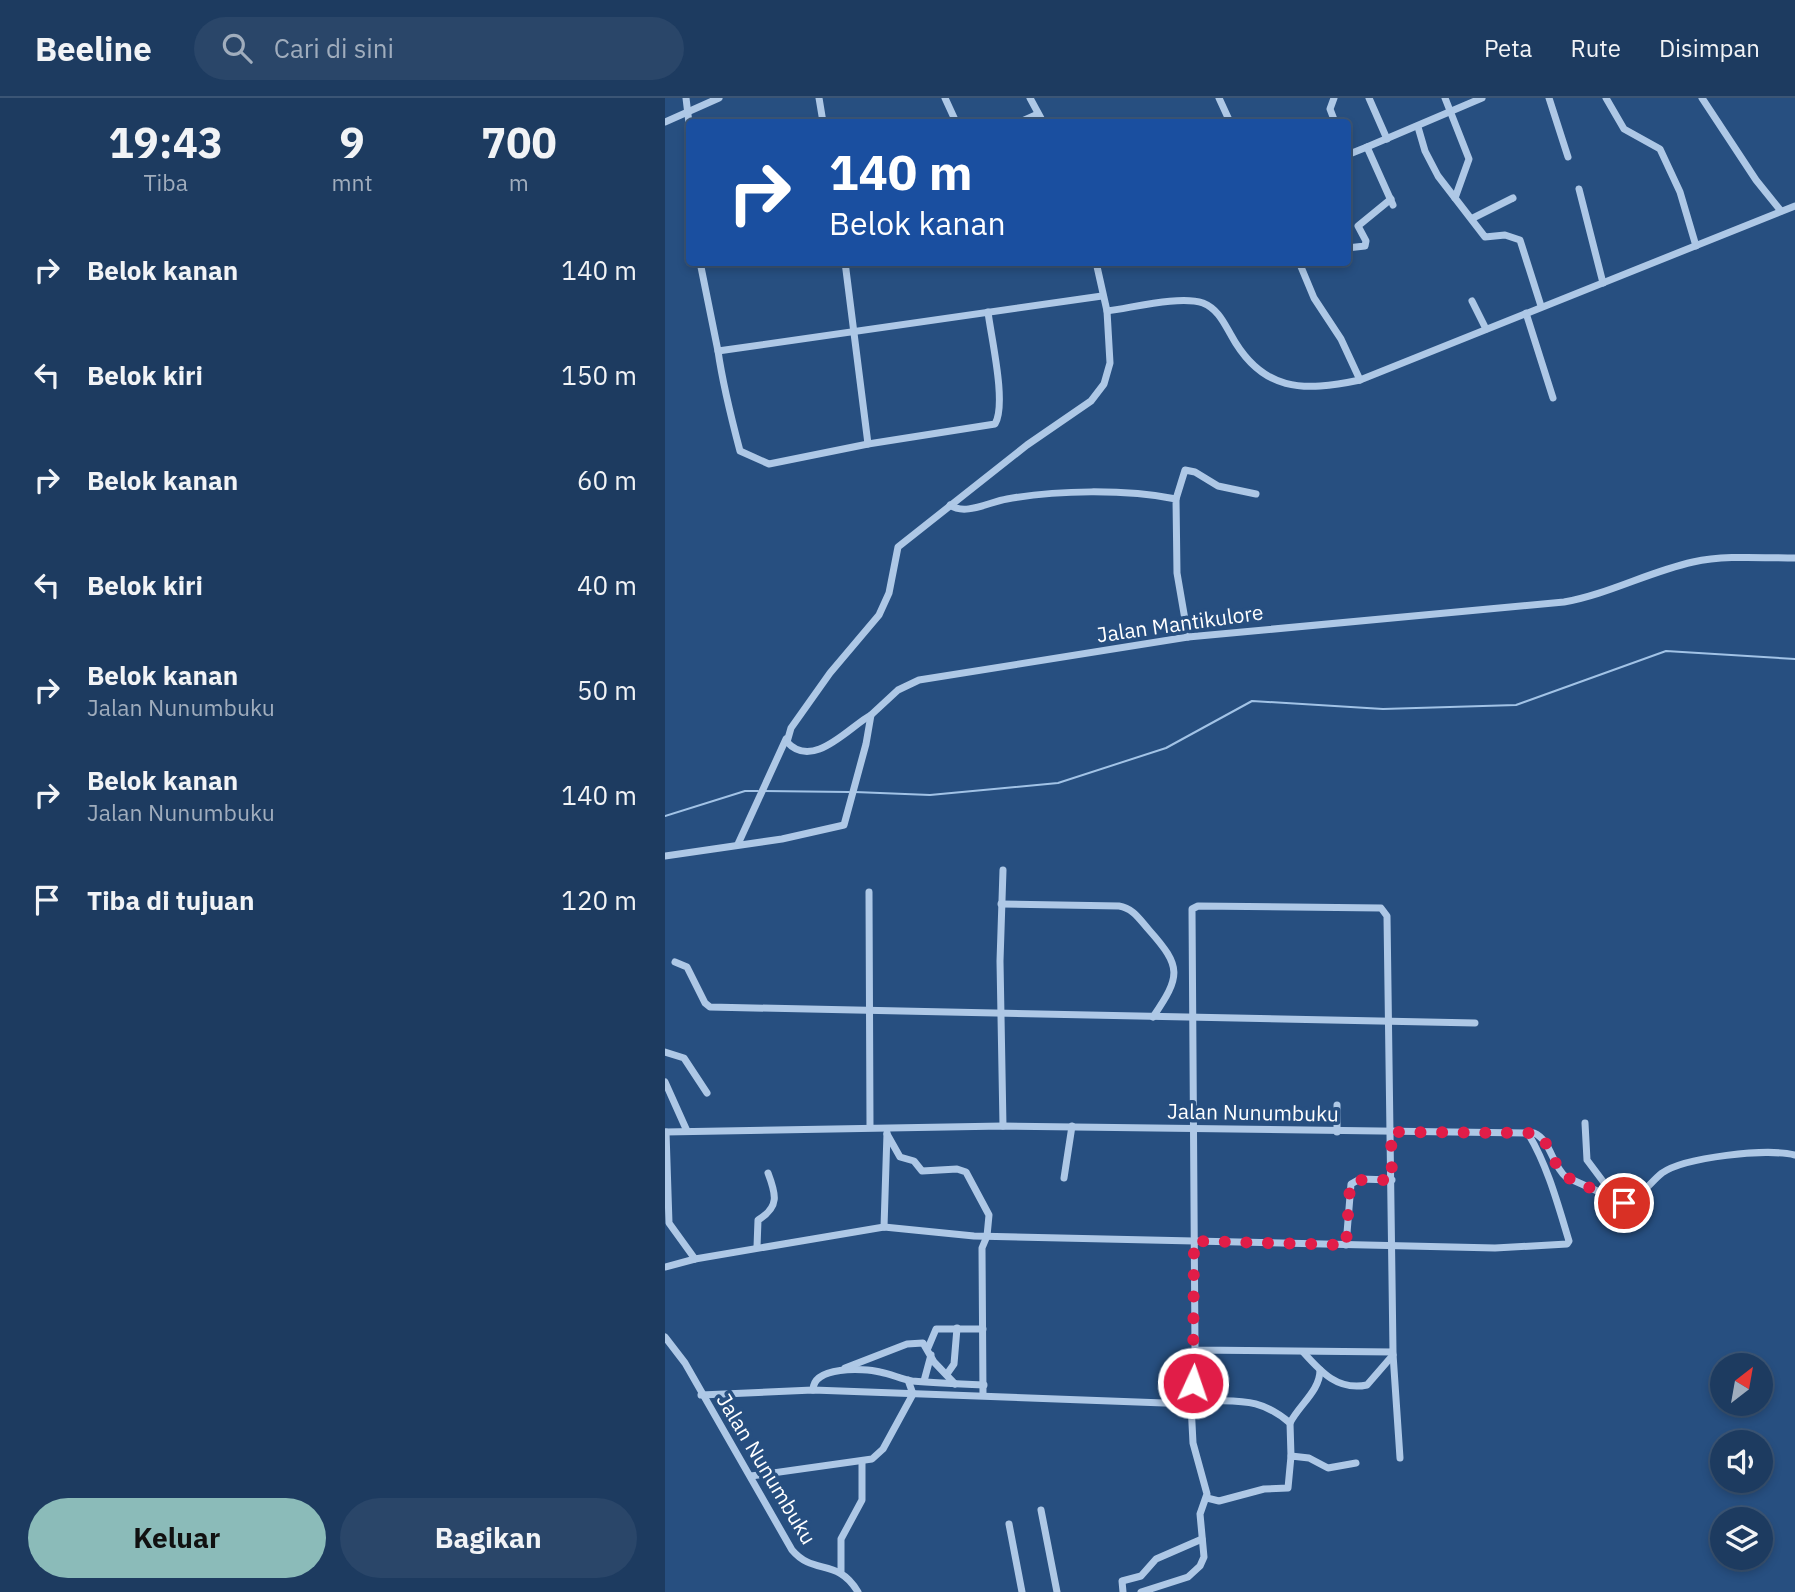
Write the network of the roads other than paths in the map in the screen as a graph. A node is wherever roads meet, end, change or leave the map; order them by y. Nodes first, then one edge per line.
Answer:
1 (686, 98) edge
2 (719, 98) edge
3 (819, 98) edge
4 (945, 98) edge
5 (1030, 98) edge
6 (1219, 98) edge
7 (1334, 98) edge
8 (1369, 98) edge
9 (1445, 98) edge
10 (1482, 98) edge
11 (1549, 98) edge
12 (1606, 98) edge
13 (1702, 98) edge
14 (688, 111) junction
15 (1453, 113) junction
16 (1038, 114) junction
17 (689, 119) edge
18 (822, 119) edge
19 (955, 119) edge
20 (1027, 119) edge
21 (1042, 119) edge
22 (1229, 119) edge
23 (1334, 119) edge
24 (665, 122) edge
25 (1418, 127) junction
26 (1387, 139) junction
27 (1367, 147) junction
28 (1351, 152) edge
29 (1568, 157) dead end
30 (1579, 189) dead end
31 (1455, 198) junction
32 (1513, 198) dead end
33 (1795, 205) edge
34 (1781, 211) junction
35 (1473, 218) junction
36 (1696, 246) junction
37 (1351, 248) edge
38 (701, 266) edge
39 (846, 266) edge
40 (1097, 266) edge
41 (1301, 266) edge
42 (1603, 283) junction
43 (1102, 296) junction
44 (1472, 301) dead end
45 (1541, 306) junction
46 (1107, 311) junction
47 (988, 312) junction
48 (1527, 313) junction
49 (855, 329) junction
50 (1486, 329) junction
51 (718, 351) junction
52 (1360, 380) junction
53 (1553, 398) dead end
54 (869, 444) junction
55 (1256, 494) dead end
56 (1176, 499) junction
57 (950, 505) junction
58 (1795, 558) edge
59 (1188, 638) junction
60 (871, 715) junction
61 (787, 737) junction
62 (738, 844) junction
63 (665, 856) edge
64 (1003, 870) dead end
65 (869, 892) dead end
66 (1002, 904) junction
67 (675, 962) dead end
68 (871, 1011) junction
69 (1001, 1013) junction
70 (1153, 1017) junction
71 (1191, 1018) junction
72 (1388, 1021) junction
73 (1475, 1023) dead end
74 (665, 1052) edge
75 (665, 1082) edge
76 (707, 1093) dead end
77 (1337, 1105) dead end
78 (1585, 1123) dead end
79 (870, 1126) junction
80 (1003, 1126) junction
81 (1072, 1126) junction
82 (1191, 1129) junction
83 (888, 1130) junction
84 (687, 1131) junction
85 (666, 1132) edge
86 (1337, 1132) junction
87 (1391, 1132) junction
88 (1529, 1135) junction
89 (1795, 1155) edge
90 (768, 1173) dead end
91 (1064, 1178) dead end
92 (1392, 1180) junction
93 (1605, 1197) junction
94 (884, 1227) junction
95 (987, 1236) junction
96 (1194, 1241) junction
97 (1346, 1245) junction
98 (1391, 1246) junction
99 (757, 1247) junction
100 (695, 1259) junction
101 (665, 1267) edge
102 (957, 1328) junction
103 (983, 1329) junction
104 (665, 1337) edge
105 (669, 1347) edge
106 (1195, 1350) junction
107 (930, 1351) junction
108 (1304, 1353) junction
109 (1393, 1353) junction
110 (1320, 1370) junction
111 (834, 1372) junction
112 (947, 1374) junction
113 (908, 1380) junction
114 (924, 1381) junction
115 (955, 1384) junction
116 (984, 1385) junction
117 (813, 1390) junction
118 (913, 1394) junction
119 (701, 1395) junction
120 (983, 1395) junction
121 (1191, 1401) junction
122 (1290, 1423) junction
123 (1291, 1456) junction
124 (1400, 1458) dead end
125 (862, 1463) junction
126 (1356, 1463) dead end
127 (751, 1476) junction
128 (1207, 1498) junction
129 (1041, 1510) dead end
130 (1009, 1524) dead end
131 (1202, 1539) junction
132 (841, 1572) junction
133 (858, 1592) edge
134 (1022, 1592) edge
135 (1057, 1592) edge
136 (1123, 1592) edge
137 (1141, 1592) edge

1 - 14 street
2 - 14 street
3 - 18 street
4 - 19 street
5 - 16 street
6 - 22 street
7 - 23 street
8 - 26 street
9 - 15 street
10 - 15 street
11 - 29 street
12 - 36 street
13 - 34 street
14 - 17 street
14 - 24 street
15 - 25 street
15 - 31 street
16 - 20 street
16 - 21 street
25 - 26 street
25 - 31 street
26 - 27 street
27 - 28 street
27 - 37 street
30 - 42 street
31 - 35 street
32 - 35 street
33 - 34 street
34 - 36 street
35 - 45 street
36 - 42 street
38 - 51 street
39 - 49 street
40 - 43 street
41 - 52 street
42 - 45 street
43 - 46 street
43 - 47 street
44 - 50 street
45 - 48 street
46 - 52 street
46 - 57 street
47 - 49 street
47 - 54 street
48 - 50 street
48 - 53 street
49 - 51 street
49 - 54 street
50 - 52 street
51 - 54 street
55 - 56 street
56 - 57 street
56 - 59 street
57 - 61 street
58 - 59 street, Jalan Mantikulore
59 - 60 street, Jalan Mantikulore
60 - 61 street, Jalan Mantikulore
60 - 62 street
61 - 62 street
62 - 63 street
64 - 66 street
65 - 68 street
66 - 69 street
66 - 70 street
67 - 68 street
68 - 69 street
68 - 79 street
69 - 70 street
69 - 80 street
70 - 71 street
71 - 72 street
71 - 72 street
71 - 82 street
72 - 73 street
72 - 87 street
74 - 76 street
75 - 84 street
77 - 86 street
78 - 93 street
79 - 83 street, Jalan Nunumbuku
79 - 84 street, Jalan Nunumbuku
80 - 81 street, Jalan Nunumbuku
80 - 83 street, Jalan Nunumbuku
81 - 82 street, Jalan Nunumbuku
81 - 91 street
82 - 86 street, Jalan Nunumbuku
82 - 96 street
83 - 94 street
83 - 95 street
84 - 85 street, Jalan Nunumbuku
85 - 100 street
86 - 87 street, Jalan Nunumbuku
87 - 88 street, Jalan Nunumbuku
87 - 92 street
88 - 93 street
88 - 98 street
89 - 93 street
90 - 99 street
92 - 97 street
92 - 98 street
94 - 95 street
94 - 99 street
95 - 96 street
95 - 103 street
96 - 97 street
96 - 106 street
97 - 98 street
98 - 109 street
99 - 100 street
100 - 101 street
102 - 103 street
102 - 107 street
102 - 112 street
103 - 116 street
104 - 105 street, Jalan Nunumbuku
105 - 119 street, Jalan Nunumbuku
106 - 108 street
106 - 121 street
107 - 111 street
107 - 112 street
107 - 114 street
108 - 109 street
108 - 110 street
109 - 110 street
109 - 124 street
110 - 122 street
111 - 113 street
111 - 117 street
112 - 115 street
113 - 114 street
113 - 118 street
114 - 115 street
115 - 116 street
116 - 120 street
117 - 118 street
117 - 119 street
118 - 120 street
118 - 125 street
119 - 127 street, Jalan Nunumbuku
120 - 121 street
121 - 122 street
121 - 128 street
122 - 123 street
123 - 126 street
123 - 128 street
125 - 127 street
125 - 132 street
127 - 132 street, Jalan Nunumbuku
128 - 131 street
129 - 135 street
130 - 134 street
131 - 136 street
131 - 137 street
132 - 133 street

